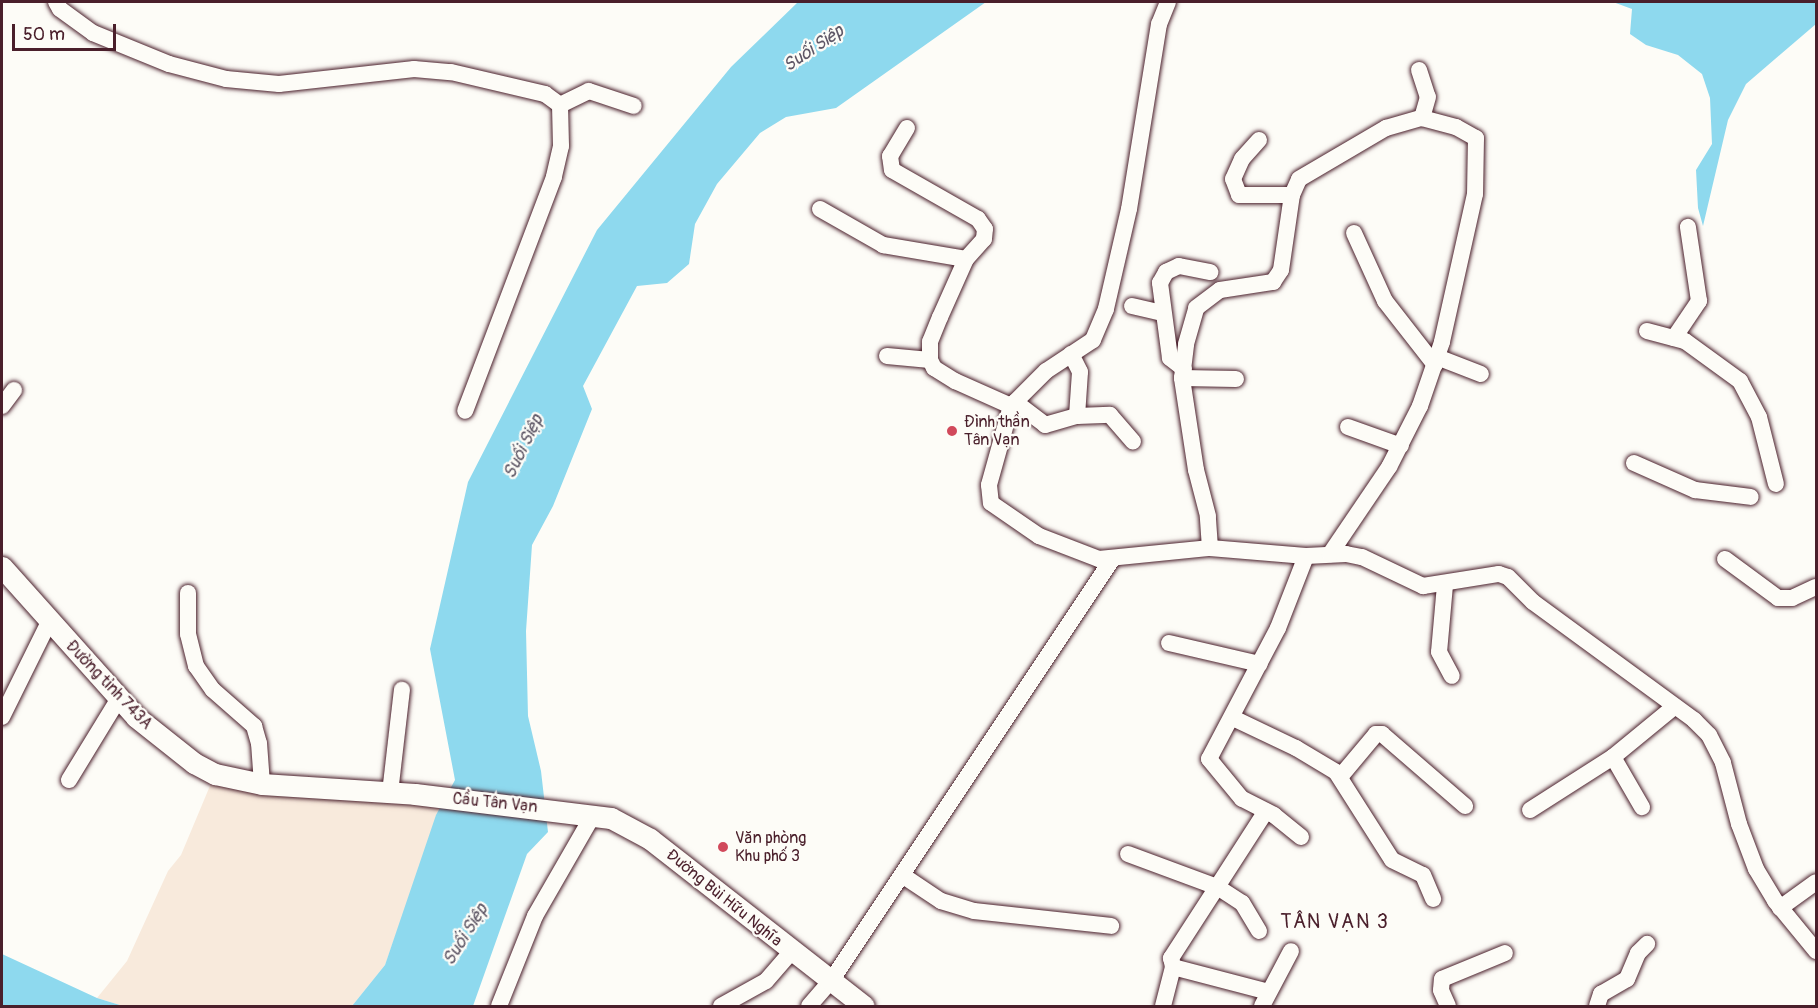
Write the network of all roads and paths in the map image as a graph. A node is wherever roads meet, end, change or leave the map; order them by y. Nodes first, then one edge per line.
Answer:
1 (56, 2) edge
2 (1168, 2) edge
3 (1419, 70) dead end
4 (560, 105) junction
5 (634, 105) dead end
6 (1422, 118) junction
7 (907, 128) dead end
8 (1259, 140) dead end
9 (1293, 195) junction
10 (820, 208) dead end
11 (1688, 226) dead end
12 (1354, 232) dead end
13 (966, 260) junction
14 (1210, 272) dead end
15 (1132, 306) dead end
16 (1162, 313) junction
17 (1647, 331) dead end
18 (1674, 338) junction
19 (1071, 354) junction
20 (888, 356) dead end
21 (930, 360) junction
22 (1436, 361) junction
23 (1183, 374) junction
24 (1481, 374) dead end
25 (1236, 379) dead end
26 (14, 390) dead end
27 (1013, 404) junction
28 (2, 406) edge
29 (465, 411) dead end
30 (1077, 416) junction
31 (1348, 427) dead end
32 (1133, 441) dead end
33 (1401, 446) junction
34 (1635, 463) dead end
35 (1776, 484) dead end
36 (1751, 497) dead end
37 (1210, 548) junction
38 (1330, 554) junction
39 (1306, 556) junction
40 (1725, 559) dead end
41 (1111, 561) junction
42 (2, 567) edge
43 (1445, 585) junction
44 (1816, 587) edge
45 (188, 593) dead end
46 (49, 622) junction
47 (1169, 644) dead end
48 (1260, 664) junction
49 (1452, 676) dead end
50 (402, 690) dead end
51 (119, 698) junction
52 (1675, 706) junction
53 (2, 717) edge
54 (1233, 718) junction
55 (1613, 757) junction
56 (1340, 777) junction
57 (69, 780) dead end
58 (262, 784) junction
59 (390, 793) junction
60 (415, 794) joint
61 (1466, 806) dead end
62 (1642, 807) dead end
63 (1530, 810) dead end
64 (1266, 811) junction
65 (584, 813) junction
66 (1301, 837) dead end
67 (1128, 854) dead end
68 (902, 875) junction
69 (1816, 882) edge
70 (1217, 887) junction
71 (1433, 899) dead end
72 (1780, 908) junction
73 (1111, 926) dead end
74 (1259, 931) dead end
75 (1647, 944) dead end
76 (1291, 951) dead end
77 (1816, 951) edge
78 (791, 952) junction
79 (1505, 953) dead end
80 (1173, 967) junction
81 (831, 981) junction
82 (1265, 999) edge
83 (499, 1006) edge
84 (721, 1006) edge
85 (809, 1006) edge
86 (864, 1006) edge
87 (1163, 1006) edge
88 (1449, 1006) edge
89 (1597, 1006) edge

1 - 4 street
2 - 19 street
3 - 6 street
4 - 5 street
4 - 29 street
6 - 9 street
6 - 22 street
7 - 13 street
8 - 9 street
9 - 23 street
10 - 13 street
11 - 18 street
12 - 22 street
13 - 21 street
14 - 16 street
15 - 16 street
16 - 23 street
17 - 18 street
18 - 35 street
19 - 27 street
19 - 30 street
20 - 21 street
21 - 27 street
22 - 24 street
22 - 33 street
23 - 25 street
23 - 37 street
26 - 28 street
27 - 30 street
27 - 41 street
30 - 32 street
31 - 33 street
33 - 38 street
34 - 36 street
37 - 39 street
37 - 41 street
38 - 39 street
38 - 43 street
39 - 48 street
40 - 44 street
41 - 68 street
42 - 46 main road, Đường tỉnh 743A
43 - 49 street
43 - 52 street
45 - 58 street
46 - 51 main road, Đường tỉnh 743A
46 - 53 street
47 - 48 street
48 - 54 street
50 - 59 street
51 - 57 street
51 - 58 main road, Đường tỉnh 743A
52 - 55 street
52 - 72 street
54 - 56 street
54 - 64 street
55 - 62 street
55 - 63 street
56 - 61 street
56 - 71 street
58 - 59 main road, Đường tỉnh 743A
59 - 60 main road, Đường tỉnh 743A
60 - 65 main road, Cầu Tân Vạn
64 - 66 street
64 - 70 street
65 - 78 main road, Đường Bùi Hữu Nghĩa
65 - 83 street
67 - 70 street
68 - 73 street
68 - 81 street
69 - 72 street
70 - 74 street
70 - 80 street
72 - 77 street
75 - 89 street
76 - 82 street
78 - 81 main road, Đường Bùi Hữu Nghĩa
78 - 84 street
79 - 88 street
80 - 82 street
80 - 87 street
81 - 85 street
81 - 86 main road, Đường Bùi Hữu Nghĩa

